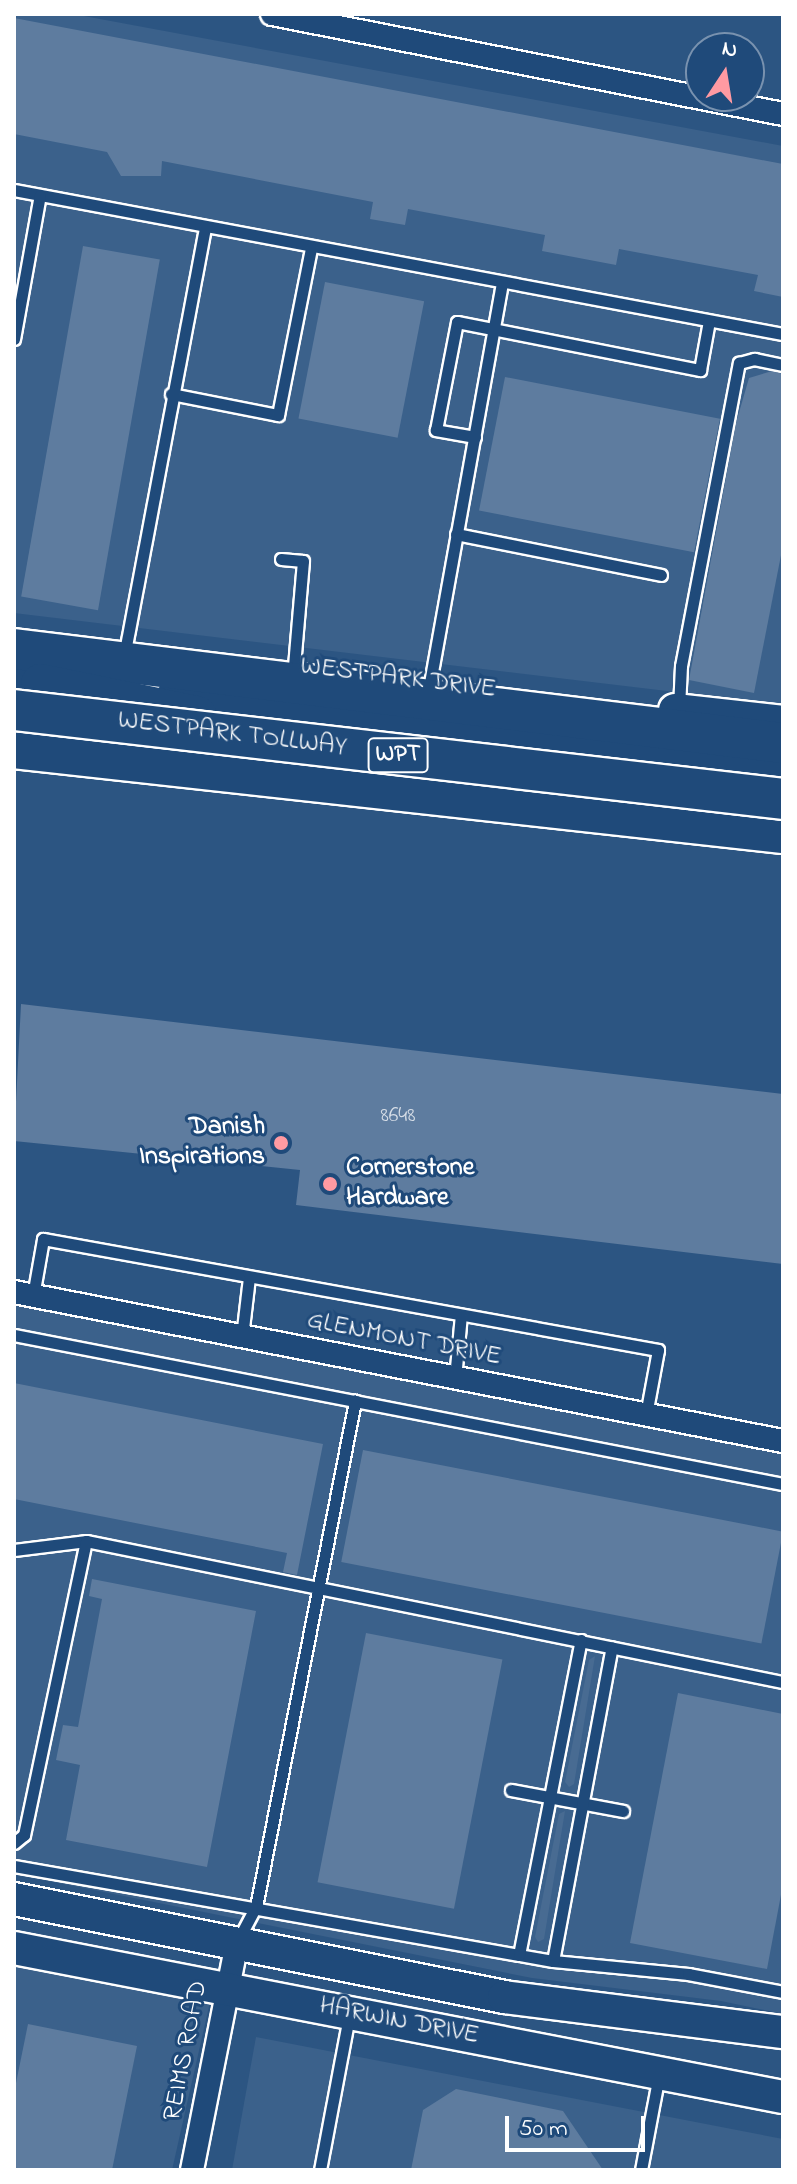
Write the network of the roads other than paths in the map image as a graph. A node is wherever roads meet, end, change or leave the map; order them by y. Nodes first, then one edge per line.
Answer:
1 (272, 14) edge
2 (386, 24) edge
3 (783, 114) edge
4 (14, 190) edge
5 (40, 195) junction
6 (205, 226) junction
7 (311, 248) junction
8 (502, 283) junction
9 (709, 321) junction
10 (496, 329) junction
11 (783, 334) edge
12 (14, 339) edge
13 (783, 365) edge
14 (171, 394) junction
15 (475, 437) junction
16 (456, 534) junction
17 (281, 559) dead end
18 (661, 575) dead end
19 (14, 633) edge
20 (126, 646) junction
21 (14, 649) edge
22 (294, 666) junction
23 (430, 683) junction
24 (23, 691) edge
25 (679, 711) junction
26 (783, 722) edge
27 (783, 743) edge
28 (14, 748) edge
29 (783, 769) edge
30 (783, 799) edge
31 (722, 826) junction
32 (783, 833) edge
33 (249, 1277) junction
34 (23, 1294) edge
35 (461, 1315) junction
36 (14, 1335) edge
37 (242, 1337) junction
38 (455, 1378) junction
39 (355, 1401) junction
40 (646, 1415) junction
41 (783, 1441) edge
42 (783, 1484) edge
43 (86, 1541) junction
44 (14, 1550) edge
45 (319, 1586) junction
46 (581, 1640) junction
47 (612, 1647) junction
48 (783, 1682) edge
49 (511, 1790) dead end
50 (550, 1797) junction
51 (583, 1803) junction
52 (623, 1811) dead end
53 (14, 1843) edge
54 (14, 1866) edge
55 (14, 1899) edge
56 (256, 1907) junction
57 (237, 1942) junction
58 (14, 1948) edge
59 (519, 1955) junction
60 (553, 1961) junction
61 (228, 1988) junction
62 (783, 1992) edge
63 (350, 2012) junction
64 (783, 2032) edge
65 (659, 2074) junction
66 (783, 2097) edge
67 (192, 2170) edge
68 (320, 2170) edge
69 (641, 2170) edge

1 - 2 street
2 - 3 street
4 - 5 lane
5 - 6 lane
5 - 12 lane
6 - 7 lane
6 - 14 lane
7 - 8 lane
7 - 14 lane
8 - 9 lane
8 - 10 lane
9 - 10 lane
9 - 11 lane
10 - 15 lane
10 - 15 lane
13 - 25 lane
14 - 20 lane
15 - 16 lane
16 - 18 lane
16 - 23 lane
17 - 22 lane
19 - 20 main road, WESTPARK DRIVE
20 - 22 main road, WESTPARK DRIVE
21 - 27 highway
22 - 23 main road, WESTPARK DRIVE
23 - 25 main road, WESTPARK DRIVE
24 - 29 main road, WESTPARK DRIVE
24 - 30 highway, WESTPARK TOLLWAY / WPT, bridge
24 - 31 highway
25 - 26 main road, WESTPARK DRIVE
28 - 31 highway, WESTPARK TOLLWAY / WPT
31 - 32 highway, WESTPARK TOLLWAY / WPT
33 - 34 lane
33 - 35 lane
33 - 37 lane
34 - 37 street, GLENMONT DRIVE
35 - 38 lane
35 - 40 lane
36 - 39 lane
37 - 38 street, GLENMONT DRIVE
38 - 40 street, GLENMONT DRIVE
39 - 42 lane
39 - 45 lane
40 - 41 street, GLENMONT DRIVE
43 - 44 lane
43 - 45 lane
43 - 53 lane
45 - 46 lane
45 - 56 lane
46 - 47 lane
46 - 50 lane
47 - 48 lane
47 - 51 lane
49 - 50 lane
50 - 51 lane
50 - 59 lane
51 - 52 lane
51 - 60 lane
54 - 56 lane
55 - 57 main road, HARWIN DRIVE
56 - 57 lane
56 - 59 lane
57 - 61 street, REIMS ROAD
57 - 64 main road, HARWIN DRIVE
58 - 61 main road, HARWIN DRIVE
59 - 60 lane
60 - 62 lane
61 - 63 main road, HARWIN DRIVE
61 - 67 street, REIMS ROAD
63 - 65 main road, HARWIN DRIVE
63 - 68 lane
65 - 66 main road, HARWIN DRIVE
65 - 69 lane

